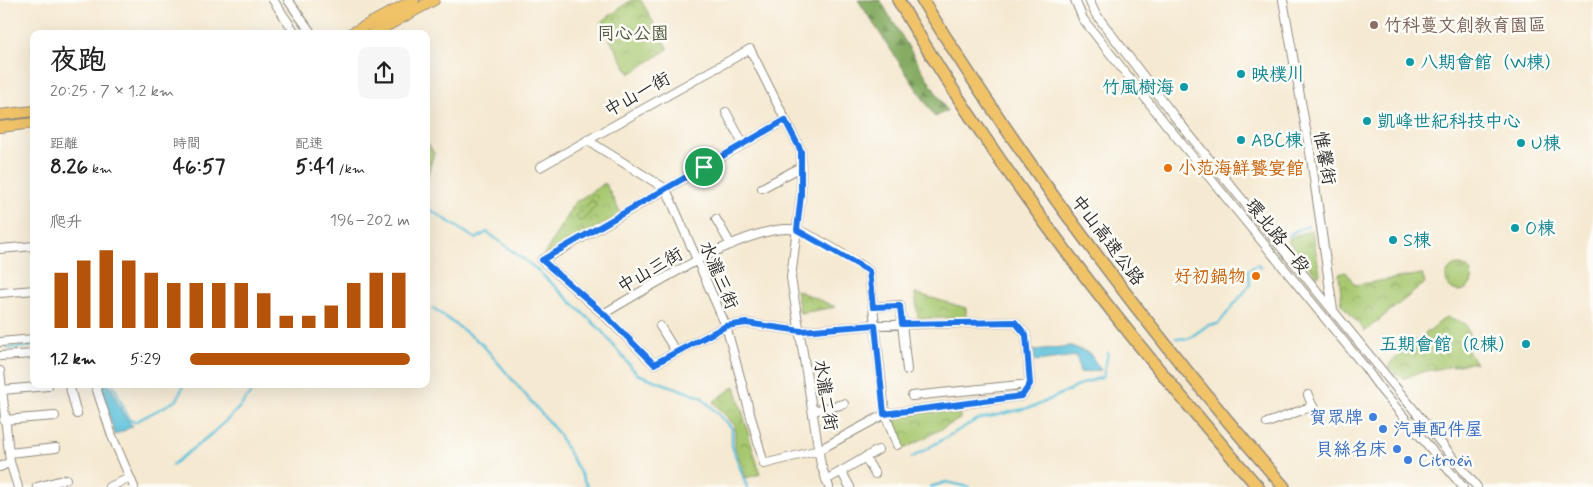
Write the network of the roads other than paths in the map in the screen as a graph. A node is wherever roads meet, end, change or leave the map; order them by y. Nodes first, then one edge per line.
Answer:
1 (273, 0) edge
2 (288, 0) edge
3 (414, 0) edge
4 (434, 0) edge
5 (898, 0) edge
6 (922, 0) edge
7 (1075, 0) edge
8 (1089, 0) edge
9 (1283, 0) edge
10 (293, 30) edge
11 (309, 30) edge
12 (358, 30) edge
13 (379, 30) edge
14 (750, 49) joint
15 (30, 111) edge
16 (726, 112) dead end
17 (0, 115) edge
18 (785, 120) junction
19 (30, 123) edge
20 (0, 127) edge
21 (587, 140) junction
22 (743, 144) junction
23 (540, 166) dead end
24 (801, 167) junction
25 (762, 188) dead end
26 (666, 189) junction
27 (716, 219) dead end
28 (797, 230) junction
29 (732, 245) junction
30 (30, 246) edge
31 (0, 249) edge
32 (696, 260) junction
33 (30, 290) edge
34 (0, 293) edge
35 (873, 307) junction
36 (1333, 310) junction
37 (604, 314) junction
38 (1328, 321) junction
39 (902, 324) junction
40 (875, 325) junction
41 (660, 326) dead end
42 (726, 326) junction
43 (801, 331) junction
44 (30, 339) edge
45 (0, 342) edge
46 (676, 352) junction
47 (30, 354) edge
48 (0, 356) edge
49 (907, 370) dead end
50 (0, 371) edge
51 (1030, 384) junction
52 (36, 388) edge
53 (70, 388) edge
54 (97, 388) edge
55 (1, 394) edge
56 (1308, 395) dead end
57 (912, 396) dead end
58 (844, 404) dead end
59 (1313, 406) junction
60 (813, 411) junction
61 (77, 414) dead end
62 (884, 414) junction
63 (55, 416) dead end
64 (1317, 418) dead end
65 (4, 420) junction
66 (1267, 423) dead end
67 (897, 445) dead end
68 (56, 448) dead end
69 (819, 450) junction
70 (878, 450) dead end
71 (9, 453) junction
72 (865, 457) junction
73 (10, 462) junction
74 (0, 467) edge
75 (842, 471) junction
76 (875, 474) dead end
77 (130, 478) junction
78 (66, 479) dead end
79 (828, 484) edge
80 (850, 486) edge
81 (18, 487) edge
82 (37, 487) edge
83 (109, 487) edge
84 (134, 487) edge
85 (1258, 487) edge
86 (1284, 487) edge
87 (1463, 487) edge
88 (1477, 487) edge

1 - 10 street
2 - 11 street
3 - 12 main road
4 - 13 main road
5 - 85 highway
6 - 86 highway, 中山高速公路
7 - 38 street, 環北路一段
8 - 36 street, 環北路一段
9 - 36 street, 惟馨街
14 - 18 street, 水瀧二街
14 - 21 street, 中山一街
15 - 17 main road
16 - 22 street
18 - 22 street
18 - 24 street, 水瀧二街
19 - 20 main road
21 - 23 street, 中山一街
21 - 26 street
22 - 26 street
24 - 25 street
24 - 28 street, 水瀧二街
26 - 32 street, 水瀧三街
26 - 37 street
27 - 29 street
28 - 29 street, 中山三街
28 - 35 street
28 - 43 street, 水瀧二街
29 - 32 street, 中山三街
30 - 31 street
32 - 37 street, 中山三街
32 - 42 street, 水瀧三街
33 - 34 street
35 - 39 street
35 - 40 street
36 - 38 street
36 - 88 street, 環北路一段
37 - 46 street
38 - 87 street, 環北路一段
39 - 40 street
39 - 49 street
39 - 51 street
40 - 43 street
40 - 62 street
41 - 46 street
42 - 43 street
42 - 46 street
42 - 69 street, 水瀧三街
43 - 60 street, 水瀧二街
44 - 45 street
47 - 48 street
50 - 55 street
51 - 57 street
51 - 62 street
52 - 55 street
53 - 61 street
54 - 77 street
55 - 65 street
56 - 59 street
58 - 60 street
59 - 64 street
59 - 66 street
60 - 69 street, 水瀧二街
62 - 67 street
62 - 69 street
63 - 65 street
65 - 71 street
68 - 71 street
69 - 79 street, 水瀧二街
70 - 72 street
71 - 73 street
72 - 75 street
72 - 76 street
73 - 74 street
73 - 81 street
75 - 79 street
75 - 80 street
77 - 83 street
77 - 84 street
78 - 82 street

